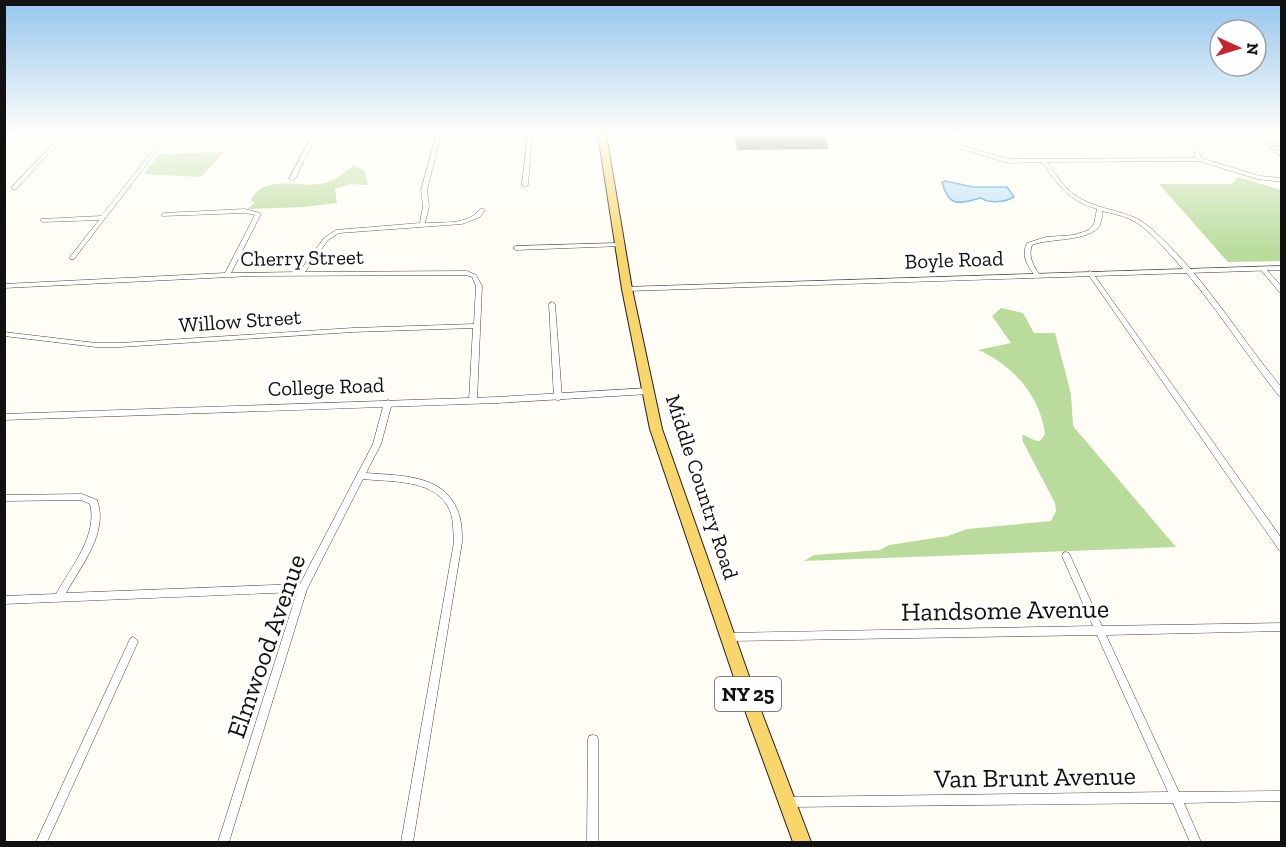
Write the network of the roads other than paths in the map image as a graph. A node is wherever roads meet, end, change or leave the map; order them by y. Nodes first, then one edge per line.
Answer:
1 (28, 174) edge
2 (137, 174) edge
3 (295, 174) edge
4 (428, 174) edge
5 (526, 174) edge
6 (609, 174) edge
7 (1054, 174) edge
8 (1245, 174) edge
9 (292, 179) dead end
10 (1281, 180) edge
11 (525, 185) dead end
12 (14, 188) dead end
13 (1100, 208) junction
14 (482, 210) dead end
15 (164, 215) dead end
16 (102, 218) junction
17 (43, 220) dead end
18 (422, 225) junction
19 (621, 245) junction
20 (516, 248) dead end
21 (72, 258) dead end
22 (1281, 268) edge
23 (1263, 269) junction
24 (1187, 271) junction
25 (301, 273) junction
26 (1090, 273) junction
27 (227, 275) junction
28 (1037, 275) junction
29 (4, 286) edge
30 (627, 289) junction
31 (1281, 292) edge
32 (552, 304) dead end
33 (477, 326) junction
34 (4, 334) edge
35 (649, 391) junction
36 (1281, 394) edge
37 (558, 398) junction
38 (473, 400) junction
39 (388, 403) junction
40 (4, 417) edge
41 (360, 476) junction
42 (4, 498) edge
43 (1281, 547) edge
44 (1066, 556) dead end
45 (303, 588) junction
46 (59, 597) junction
47 (4, 600) edge
48 (1281, 627) edge
49 (1100, 629) junction
50 (729, 637) junction
51 (133, 642) dead end
52 (593, 741) dead end
53 (1281, 796) edge
54 (1176, 798) junction
55 (788, 802) junction
56 (41, 843) edge
57 (223, 843) edge
58 (407, 843) edge
59 (592, 843) edge
60 (802, 843) edge
61 (1196, 843) edge

1 - 12 street
2 - 16 street
3 - 9 street
4 - 18 street
5 - 11 street
6 - 19 main road, Middle Country Road / NY 25
7 - 13 street
8 - 10 street
13 - 24 street
13 - 28 street
14 - 18 street
15 - 27 street
16 - 17 street
16 - 21 street
18 - 25 street
19 - 20 street
19 - 30 main road, Middle Country Road / NY 25
22 - 23 street, Boyle Road
23 - 24 street, Boyle Road
23 - 31 street
24 - 26 street, Boyle Road
24 - 36 street
25 - 27 street, Cherry Street
25 - 33 street, Cherry Street
26 - 28 street, Boyle Road
26 - 43 street
27 - 29 street, Cherry Street
28 - 30 street, Boyle Road
30 - 35 main road, Middle Country Road / NY 25
32 - 37 street
33 - 34 street, Willow Street
33 - 38 street, Cherry Street
35 - 37 street, College Road
35 - 50 main road, Middle Country Road / NY 25
37 - 38 street, College Road
38 - 39 street, College Road
39 - 40 street, College Road
39 - 41 street, Elmwood Avenue
41 - 45 street, Elmwood Avenue
41 - 58 street
42 - 46 street
44 - 49 street
45 - 46 street
45 - 57 street, Elmwood Avenue
46 - 47 street
48 - 49 street, Handsome Avenue
49 - 50 street, Handsome Avenue
49 - 54 street
50 - 55 main road, Middle Country Road / NY 25
51 - 56 street
52 - 59 street
53 - 54 street, Van Brunt Avenue
54 - 55 street, Van Brunt Avenue
54 - 61 street
55 - 60 main road, Middle Country Road / NY 25

